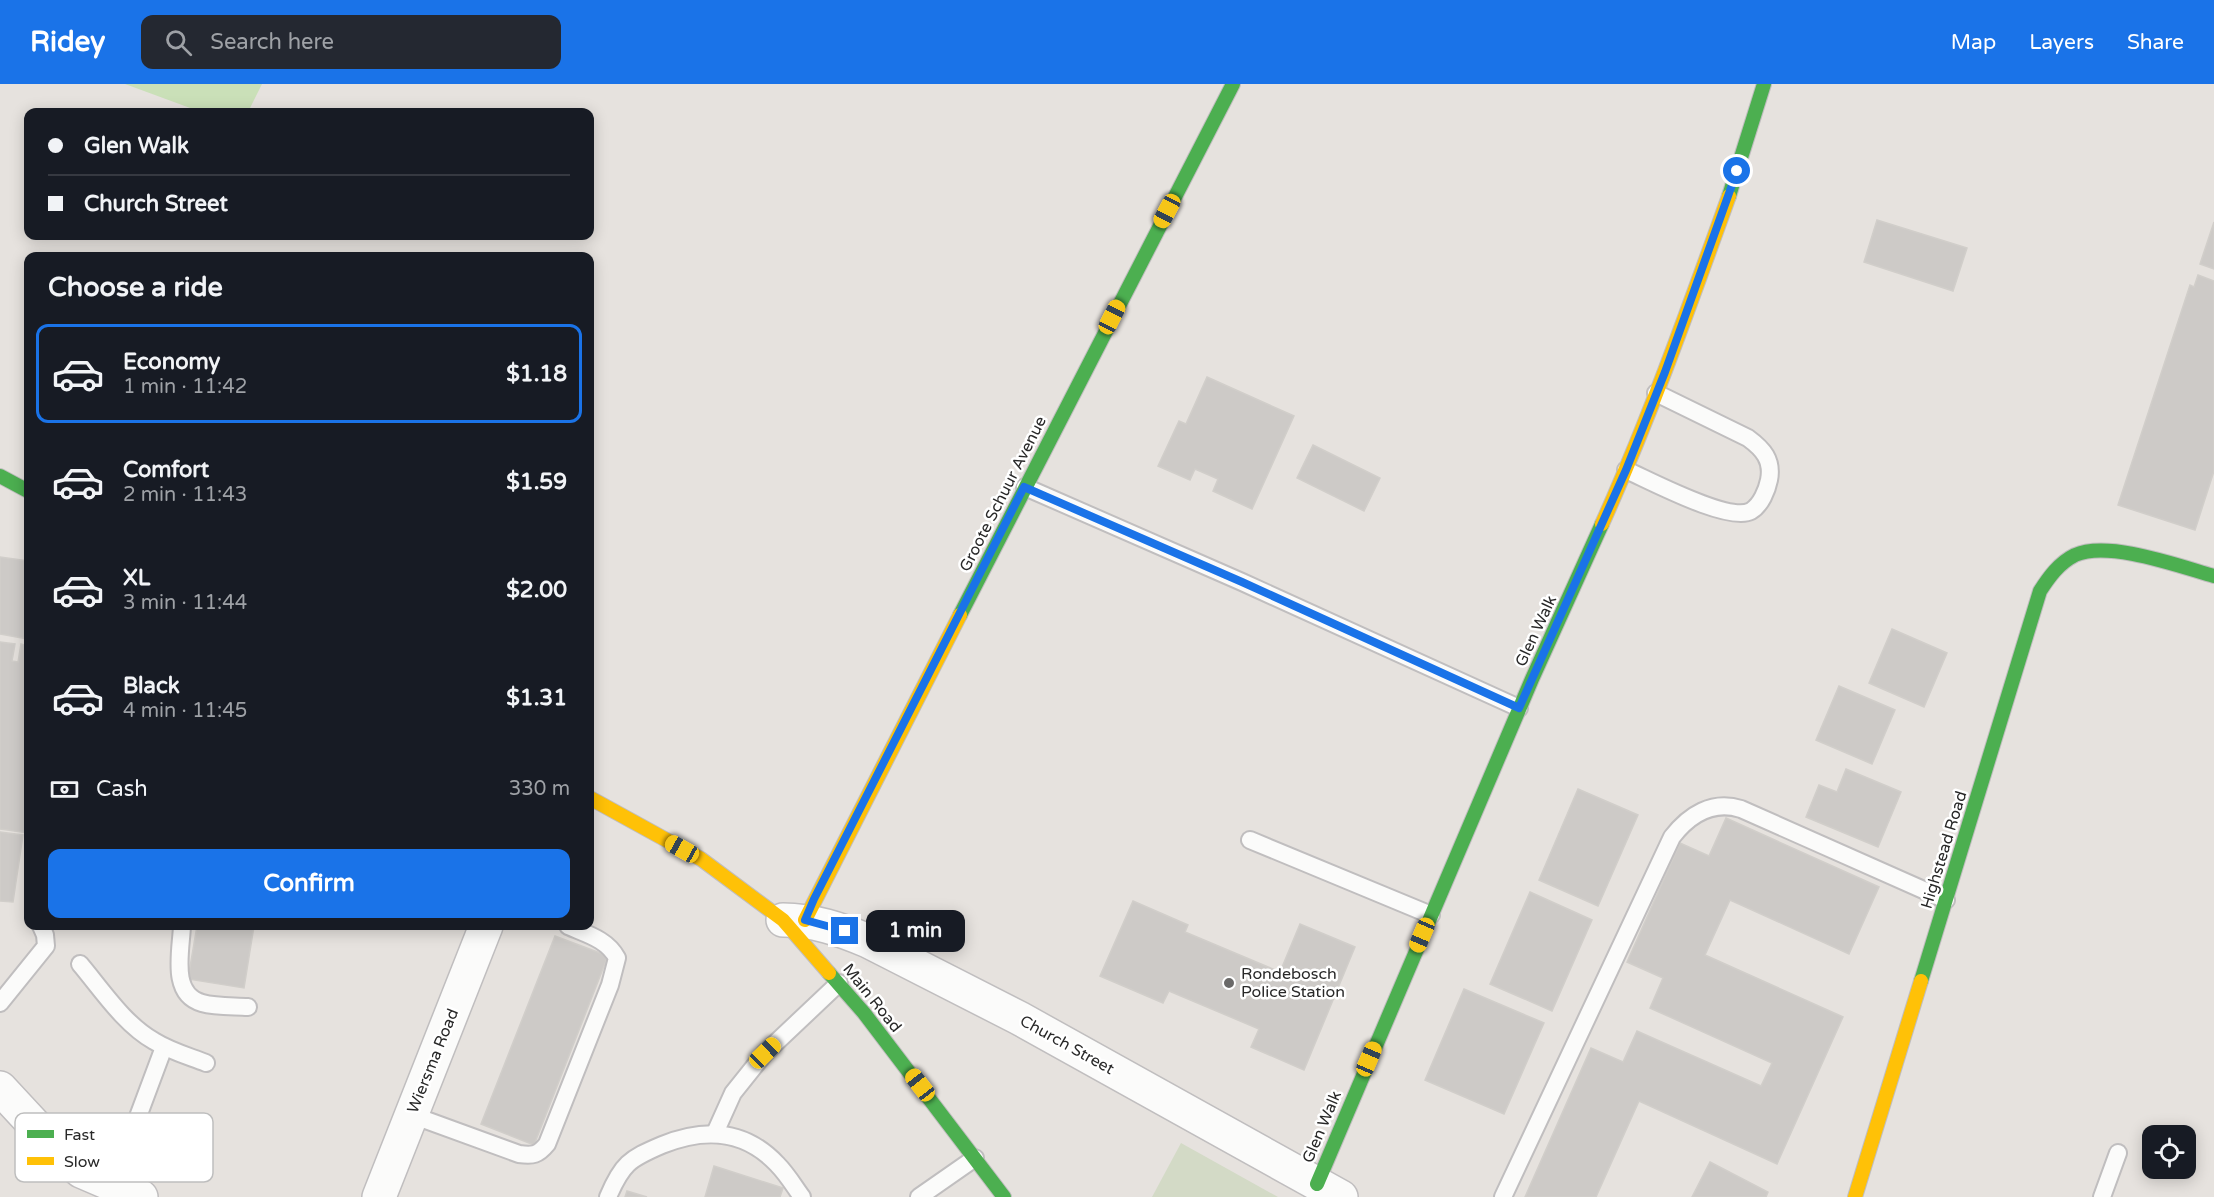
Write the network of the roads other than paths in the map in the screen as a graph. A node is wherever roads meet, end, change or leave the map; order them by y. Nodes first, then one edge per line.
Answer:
1 (1233, 84) edge
2 (1764, 84) edge
3 (1656, 393) junction
4 (1626, 470) junction
5 (0, 476) edge
6 (1024, 487) junction
7 (24, 489) edge
8 (2214, 576) edge
9 (1519, 708) junction
10 (594, 800) edge
11 (1250, 840) dead end
12 (1946, 900) junction
13 (1431, 915) junction
14 (794, 920) junction
15 (42, 930) edge
16 (182, 930) edge
17 (484, 930) edge
18 (577, 930) edge
19 (80, 964) dead end
20 (839, 983) junction
21 (0, 1003) edge
22 (248, 1007) dead end
23 (164, 1047) junction
24 (206, 1063) dead end
25 (0, 1088) edge
26 (23, 1113) edge
27 (144, 1113) edge
28 (412, 1115) junction
29 (715, 1133) junction
30 (2118, 1153) dead end
31 (975, 1158) junction
32 (100, 1182) edge
33 (1329, 1190) edge
34 (120, 1193) edge
35 (379, 1197) edge
36 (608, 1197) edge
37 (802, 1197) edge
38 (919, 1197) edge
39 (1004, 1197) edge
40 (1503, 1197) edge
41 (1856, 1197) edge
42 (2102, 1197) edge

1 - 6 street, Groote Schuur Avenue
2 - 3 street, Glen Walk
3 - 4 street, Glen Walk
3 - 4 lane
4 - 9 street, Glen Walk
5 - 7 street
6 - 9 lane
6 - 14 street, Groote Schuur Avenue
8 - 12 street, Highstead Road
9 - 13 street, Glen Walk
10 - 14 street, Main Road
11 - 13 lane
12 - 40 lane
12 - 41 street, Highstead Road
13 - 33 street, Glen Walk
14 - 20 street, Main Road
14 - 33 street, Church Street
15 - 21 lane
16 - 22 lane
17 - 28 street, Wiersma Road
18 - 28 lane
19 - 23 lane
20 - 29 lane
20 - 31 street, Main Road
23 - 24 lane
23 - 27 lane
25 - 26 street
28 - 35 street, Wiersma Road
29 - 36 lane
29 - 37 lane
30 - 42 lane
31 - 38 lane
31 - 39 street, Main Road
32 - 34 street

